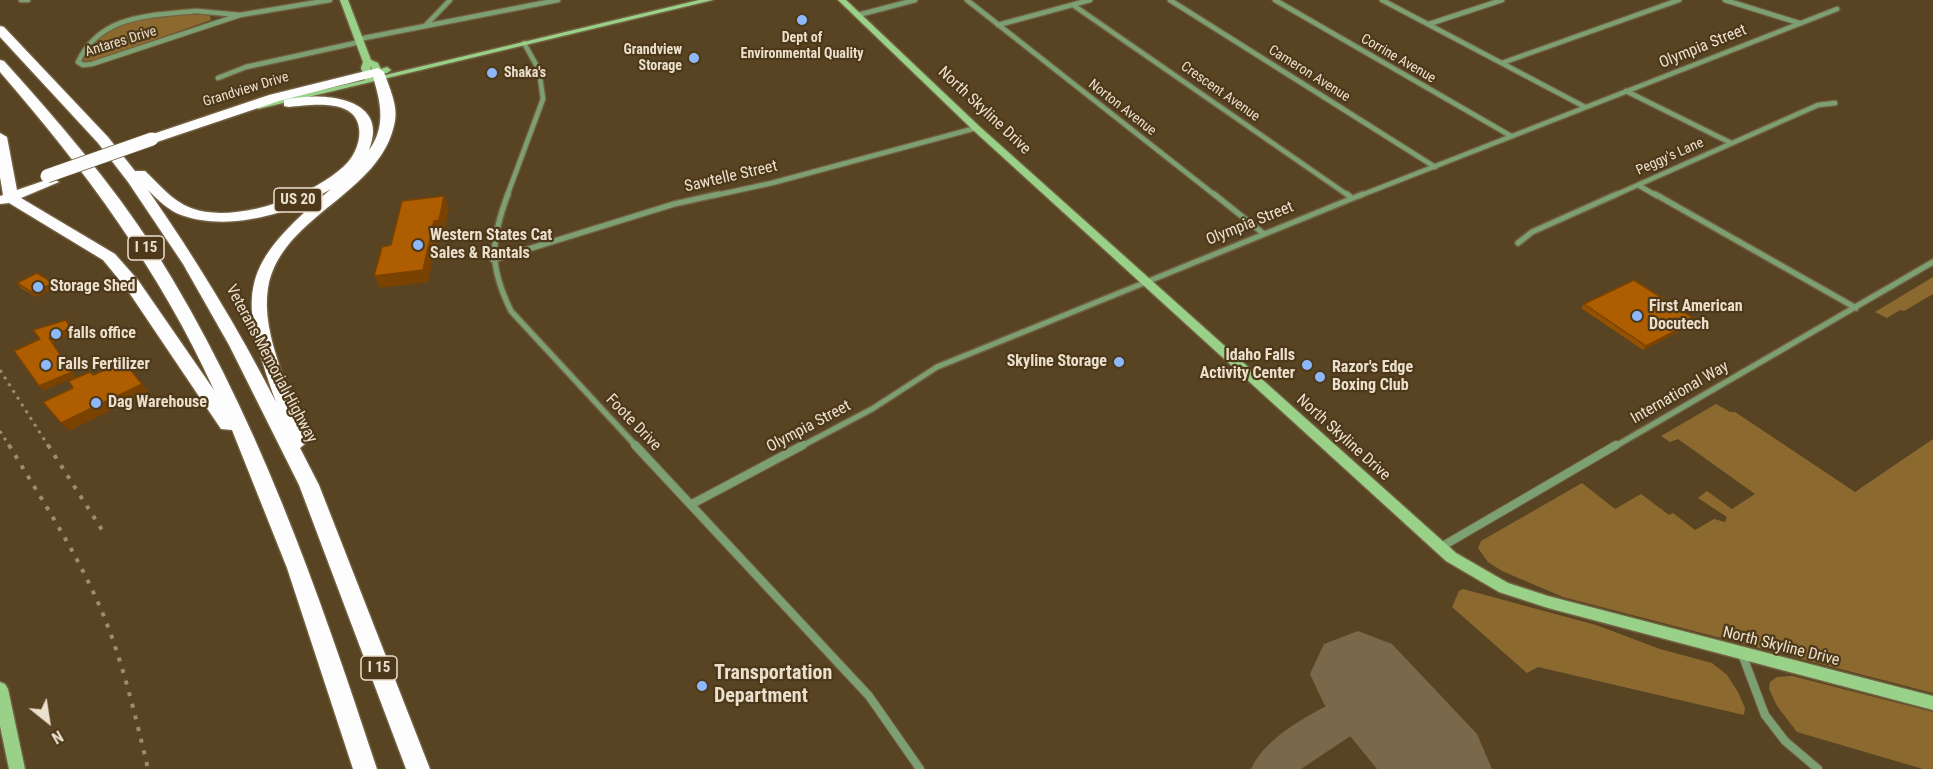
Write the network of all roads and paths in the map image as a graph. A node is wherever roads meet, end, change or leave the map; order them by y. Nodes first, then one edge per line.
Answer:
1 (330, 0) edge
2 (344, 0) edge
3 (450, 0) edge
4 (558, 0) edge
5 (709, 0) edge
6 (842, 0) edge
7 (915, 0) edge
8 (967, 0) edge
9 (1090, 0) edge
10 (1170, 0) edge
11 (1275, 0) edge
12 (1382, 0) edge
13 (1502, 0) edge
14 (1679, 0) edge
15 (1725, 0) edge
16 (1073, 5) junction
17 (1837, 9) dead end
18 (240, 15) junction
19 (858, 15) junction
20 (1799, 23) junction
21 (1429, 24) junction
22 (426, 25) junction
23 (998, 25) junction
24 (0, 30) edge
25 (360, 41) junction
26 (524, 43) junction
27 (1502, 63) junction
28 (0, 64) edge
29 (372, 74) junction
30 (219, 78) dead end
31 (1626, 92) junction
32 (1835, 104) dead end
33 (261, 107) junction
34 (1585, 108) junction
35 (976, 128) junction
36 (1511, 136) junction
37 (0, 137) edge
38 (103, 140) junction
39 (154, 141) junction
40 (1731, 143) junction
41 (354, 164) junction
42 (1434, 167) junction
43 (1638, 185) junction
44 (3, 191) edge
45 (1352, 198) junction
46 (1264, 234) junction
47 (1518, 243) dead end
48 (493, 260) junction
49 (1933, 262) edge
50 (1146, 281) junction
51 (1856, 308) junction
52 (252, 457) junction
53 (309, 485) junction
54 (692, 504) junction
55 (1440, 547) junction
56 (1742, 654) junction
57 (0, 688) edge
58 (1933, 703) edge
59 (17, 769) edge
60 (365, 769) edge
61 (418, 769) edge
62 (920, 769) edge
63 (1818, 769) edge

1 - 18 street, Antares Drive
2 - 25 main road
3 - 22 street
4 - 22 street
5 - 26 main road, Grandview Drive
6 - 19 main road, North Skyline Drive
7 - 19 street
8 - 23 street, Norton Avenue
9 - 16 street
10 - 42 street, Cameron Avenue
11 - 36 street, Corrine Avenue
12 - 21 street
13 - 21 street
14 - 27 street
15 - 20 street
16 - 23 street
16 - 45 street, Crescent Avenue
17 - 20 street, Olympia Street
18 - 18 street, Antares Drive
19 - 35 main road, North Skyline Drive
20 - 31 street, Olympia Street
21 - 27 street
22 - 25 street
23 - 46 street, Norton Avenue
24 - 38 highway, Veterans Memorial Highway / I 15
25 - 29 main road
25 - 30 street
26 - 29 main road, Grandview Drive
26 - 48 street, Foote Drive
27 - 34 street
28 - 52 highway, I 15
29 - 33 main road, Grandview Drive
29 - 39 highway, Grandview Drive
29 - 41 highway
29 - 53 highway
31 - 34 street, Olympia Street
31 - 40 street
32 - 40 street, Peggy's Lane
33 - 39 highway, Grandview Drive / US 20
33 - 41 highway, US 20
34 - 36 street, Olympia Street
35 - 48 street, Sawtelle Street
35 - 50 main road, North Skyline Drive
36 - 42 street, Olympia Street
37 - 44 highway
38 - 41 highway, US 20
38 - 53 highway, Veterans Memorial Highway / I 15
39 - 44 highway, Grandview Drive / US 20
40 - 43 street, Peggy's Lane
42 - 45 street, Olympia Street
43 - 47 street, Peggy's Lane
43 - 51 street
44 - 52 highway
45 - 46 street, Olympia Street
46 - 50 street, Olympia Street
48 - 54 street, Foote Drive
49 - 51 street, International Way
50 - 54 street, Olympia Street
50 - 55 main road, North Skyline Drive
51 - 55 street, International Way
52 - 60 highway, I 15
53 - 61 highway, Veterans Memorial Highway / I 15
54 - 62 street, Foote Drive
55 - 56 main road, North Skyline Drive
56 - 58 main road, North Skyline Drive
56 - 63 street
57 - 59 main road

